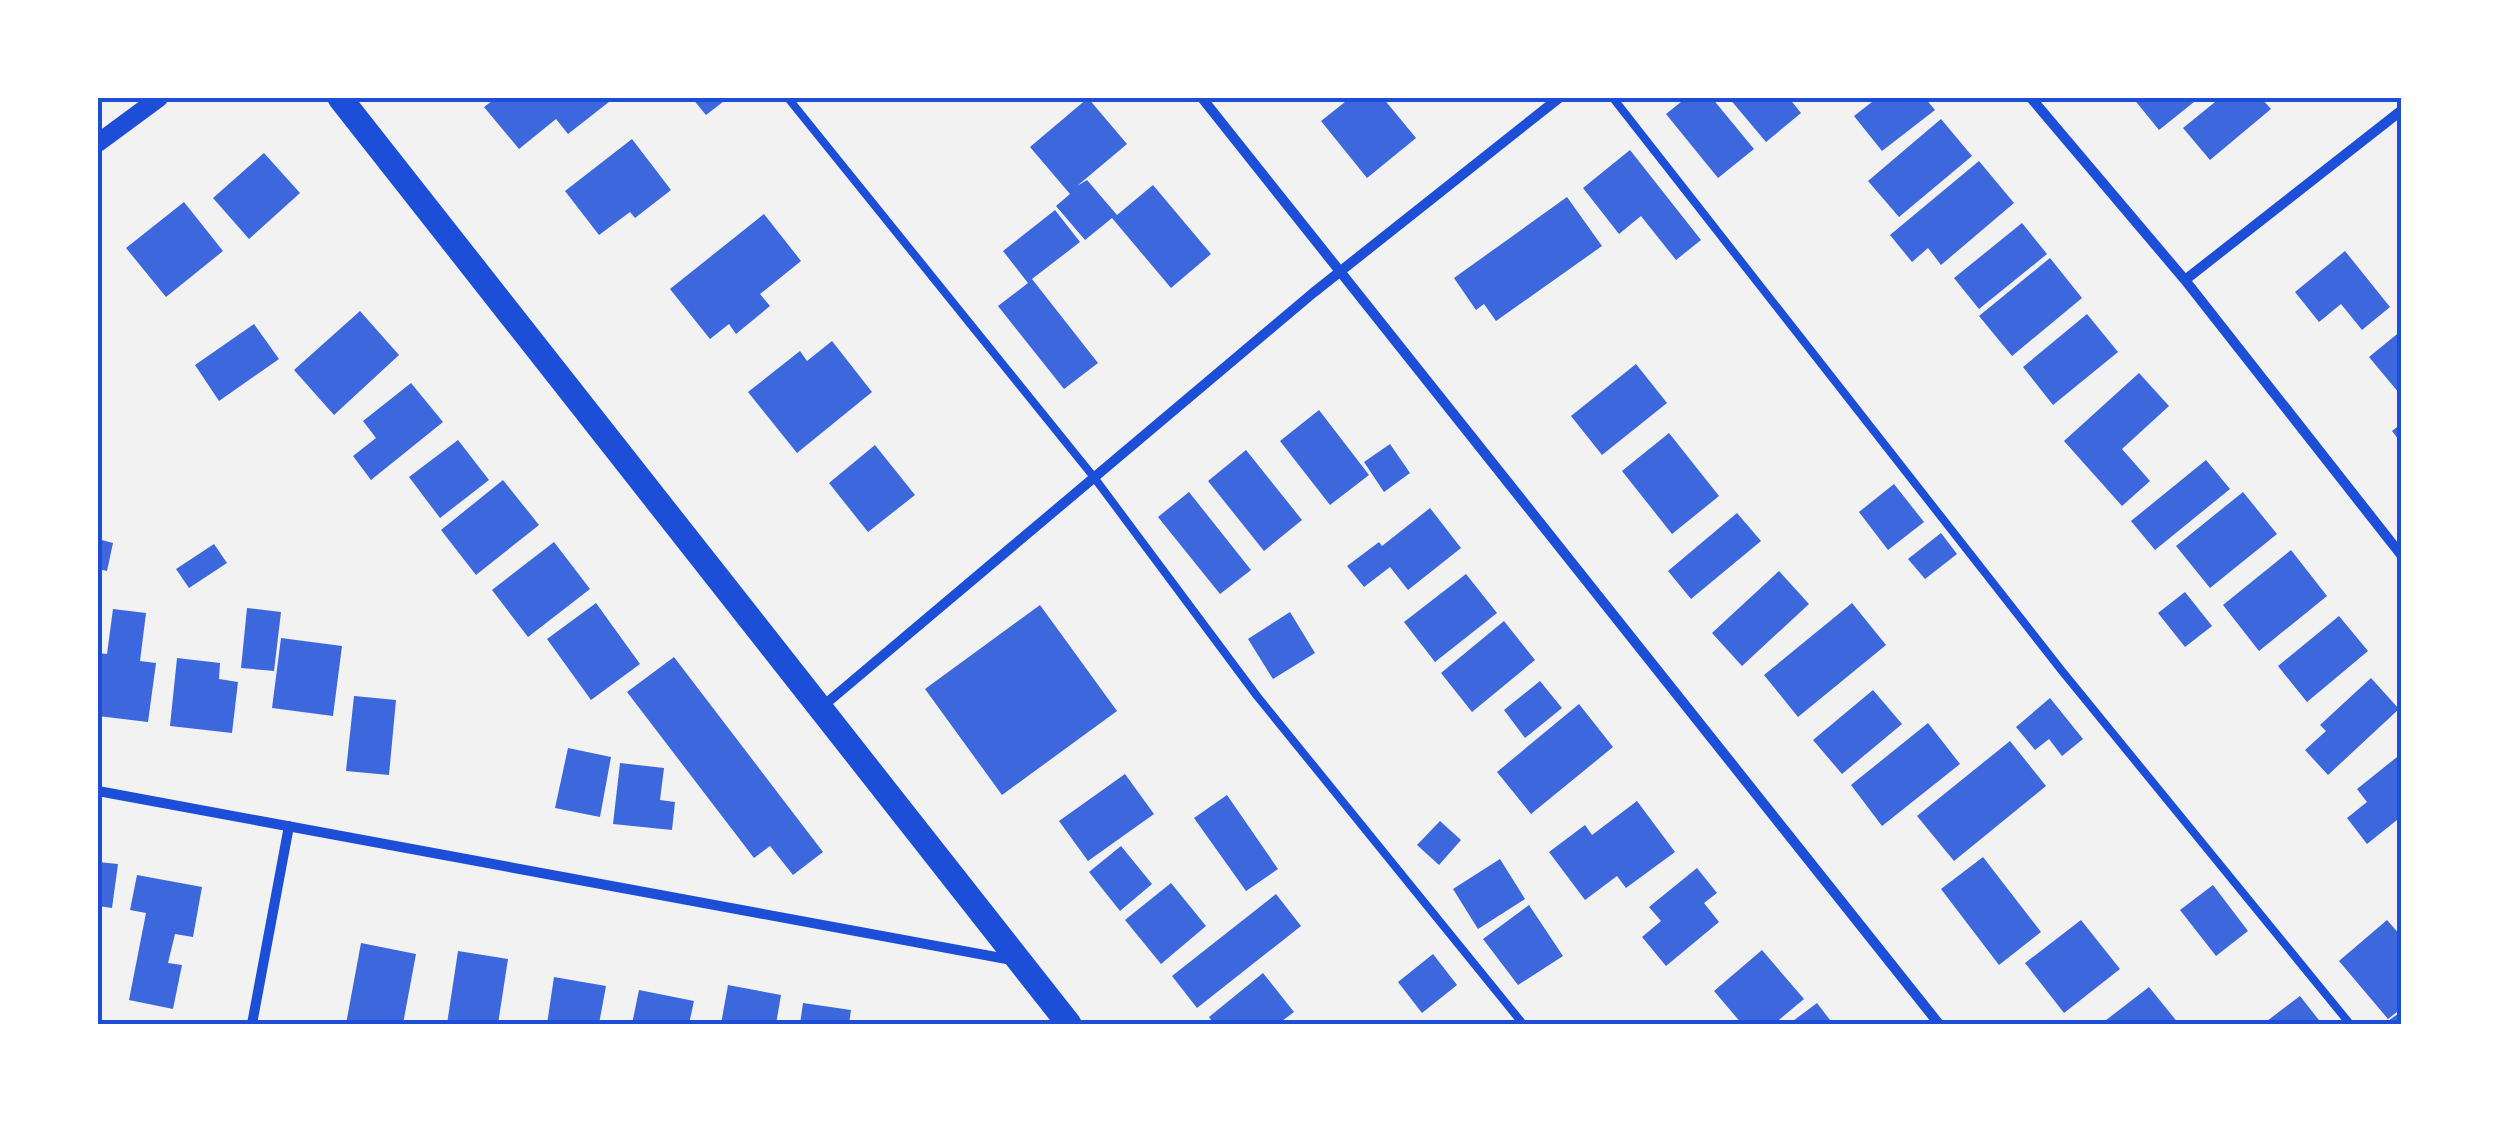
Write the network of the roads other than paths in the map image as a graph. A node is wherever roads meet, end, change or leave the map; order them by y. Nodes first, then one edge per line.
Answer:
1 (159, 98) edge
2 (340, 98) edge
3 (788, 98) edge
4 (1202, 98) edge
5 (1559, 98) edge
6 (1613, 98) edge
7 (2031, 98) edge
8 (2402, 110) edge
9 (98, 143) edge
10 (1340, 271) junction
11 (2185, 280) junction
12 (1094, 476) junction
13 (2402, 556) edge
14 (822, 706) junction
15 (98, 791) edge
16 (288, 826) junction
17 (1018, 961) junction
18 (252, 1024) edge
19 (1069, 1024) edge
20 (1523, 1024) edge
21 (1939, 1024) edge
22 (2350, 1024) edge

1 - 9 street
2 - 14 main road
3 - 12 lane
4 - 10 street
5 - 10 street
6 - 22 lane
7 - 11 street
8 - 11 street
10 - 12 street
10 - 21 street
11 - 13 street
12 - 14 street
12 - 20 lane
14 - 17 main road
15 - 16 street
16 - 17 street
16 - 18 street
17 - 19 main road

